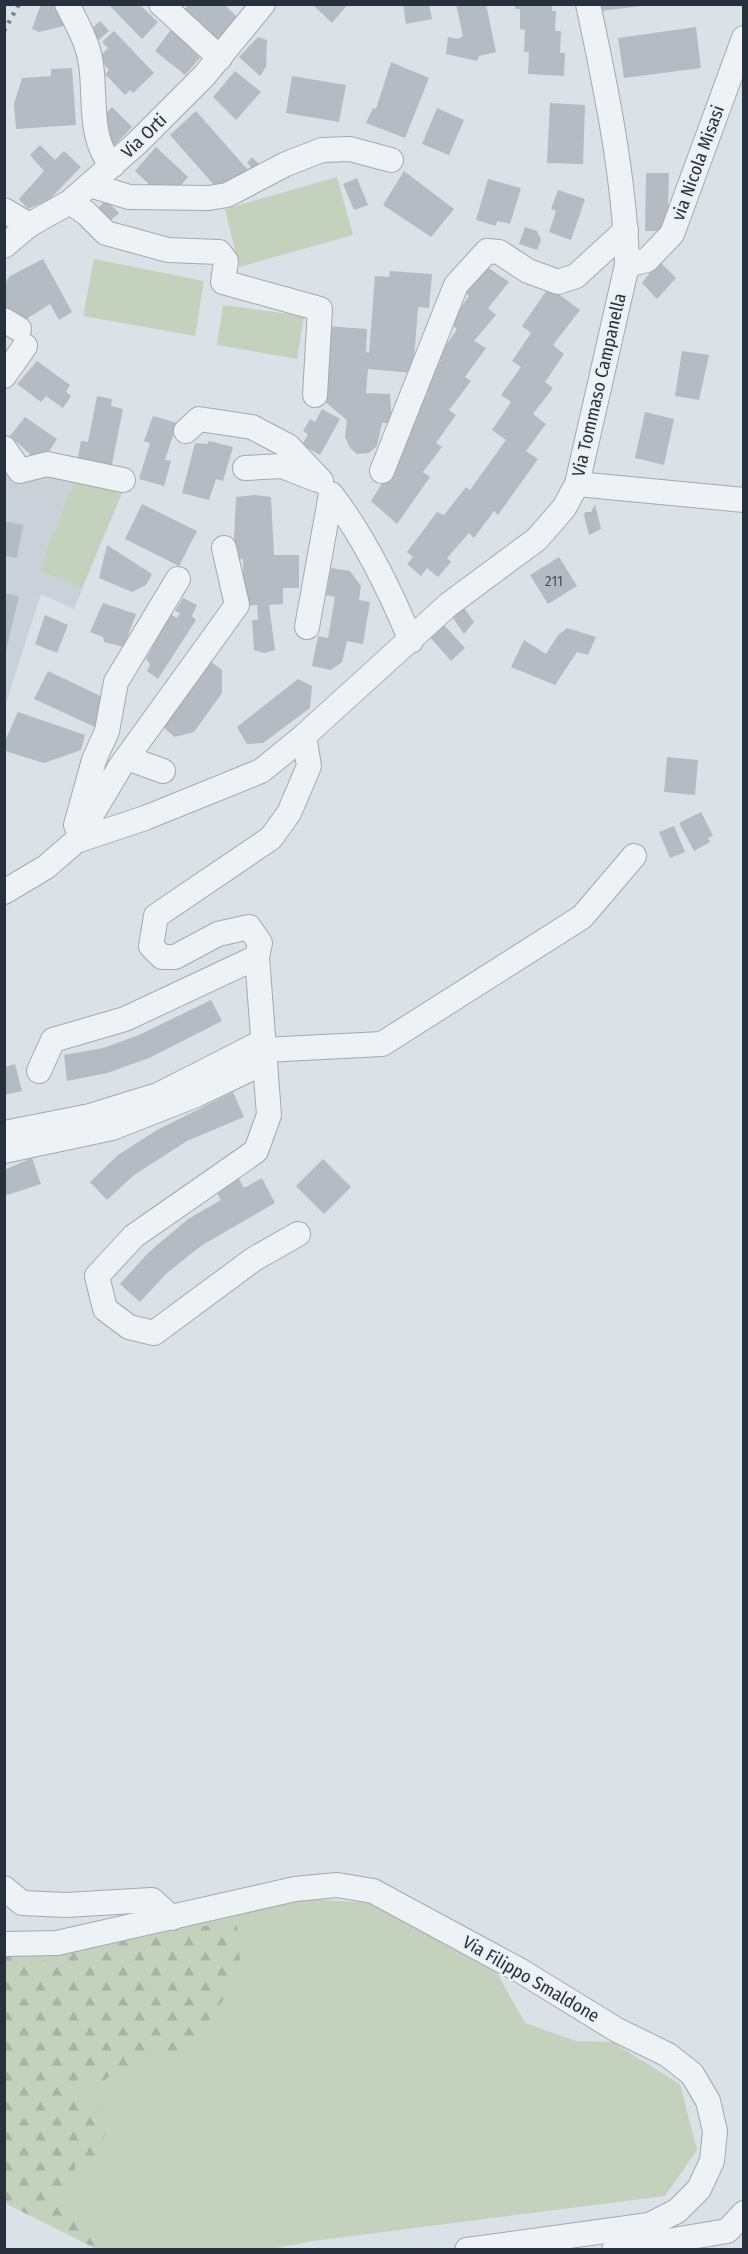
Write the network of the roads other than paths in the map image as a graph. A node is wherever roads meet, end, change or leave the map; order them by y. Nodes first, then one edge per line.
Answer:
1 (68, 4) edge
2 (161, 4) edge
3 (263, 4) edge
4 (588, 4) edge
5 (744, 38) edge
6 (220, 58) junction
7 (391, 160) dead end
8 (112, 166) junction
9 (90, 185) junction
10 (69, 202) junction
11 (4, 210) edge
12 (30, 225) junction
13 (626, 230) junction
14 (4, 246) edge
15 (627, 265) junction
16 (16, 331) edge
17 (4, 376) edge
18 (315, 395) dead end
19 (186, 431) dead end
20 (4, 448) edge
21 (246, 468) dead end
22 (382, 471) dead end
23 (123, 480) dead end
24 (577, 484) junction
25 (326, 488) junction
26 (744, 500) edge
27 (224, 548) dead end
28 (178, 579) dead end
29 (307, 627) dead end
30 (411, 641) junction
31 (304, 736) junction
32 (127, 758) junction
33 (163, 771) dead end
34 (73, 844) junction
35 (634, 856) dead end
36 (4, 892) edge
37 (257, 957) junction
38 (264, 1051) junction
39 (39, 1071) dead end
40 (4, 1133) edge
41 (4, 1151) edge
42 (298, 1234) dead end
43 (4, 1888) edge
44 (172, 1918) junction
45 (4, 1944) edge
46 (744, 2212) edge
47 (541, 2245) edge
48 (467, 2250) edge
49 (614, 2250) edge

1 - 8 street
2 - 6 street
3 - 6 street, Via Orti
4 - 13 street, Via Tommaso Campanella
5 - 15 street, via Nicola Misasi
6 - 8 street, Via Orti
7 - 9 street
8 - 9 street, Via Orti
9 - 10 street, Via Orti
10 - 12 street, Via Orti
10 - 18 street
11 - 12 street
12 - 14 street, Via Orti
13 - 15 street, Via Tommaso Campanella
13 - 22 street
15 - 24 street, Via Tommaso Campanella
16 - 17 street
19 - 25 street
20 - 23 street
21 - 25 street
24 - 26 street
24 - 30 street, Via Tommaso Campanella
25 - 29 street
25 - 30 street
27 - 32 street
28 - 34 street
30 - 31 street, Via Tommaso Campanella
31 - 34 street, Via Tommaso Campanella
31 - 37 street
32 - 33 street
32 - 34 street
34 - 36 street
35 - 38 street
37 - 38 street
37 - 39 street
38 - 40 street
38 - 41 street
38 - 42 street
43 - 44 street
44 - 45 street, Via Filippo Smaldone
44 - 47 street, Via Filippo Smaldone
46 - 49 street
47 - 48 street, Via Filippo Smaldone

